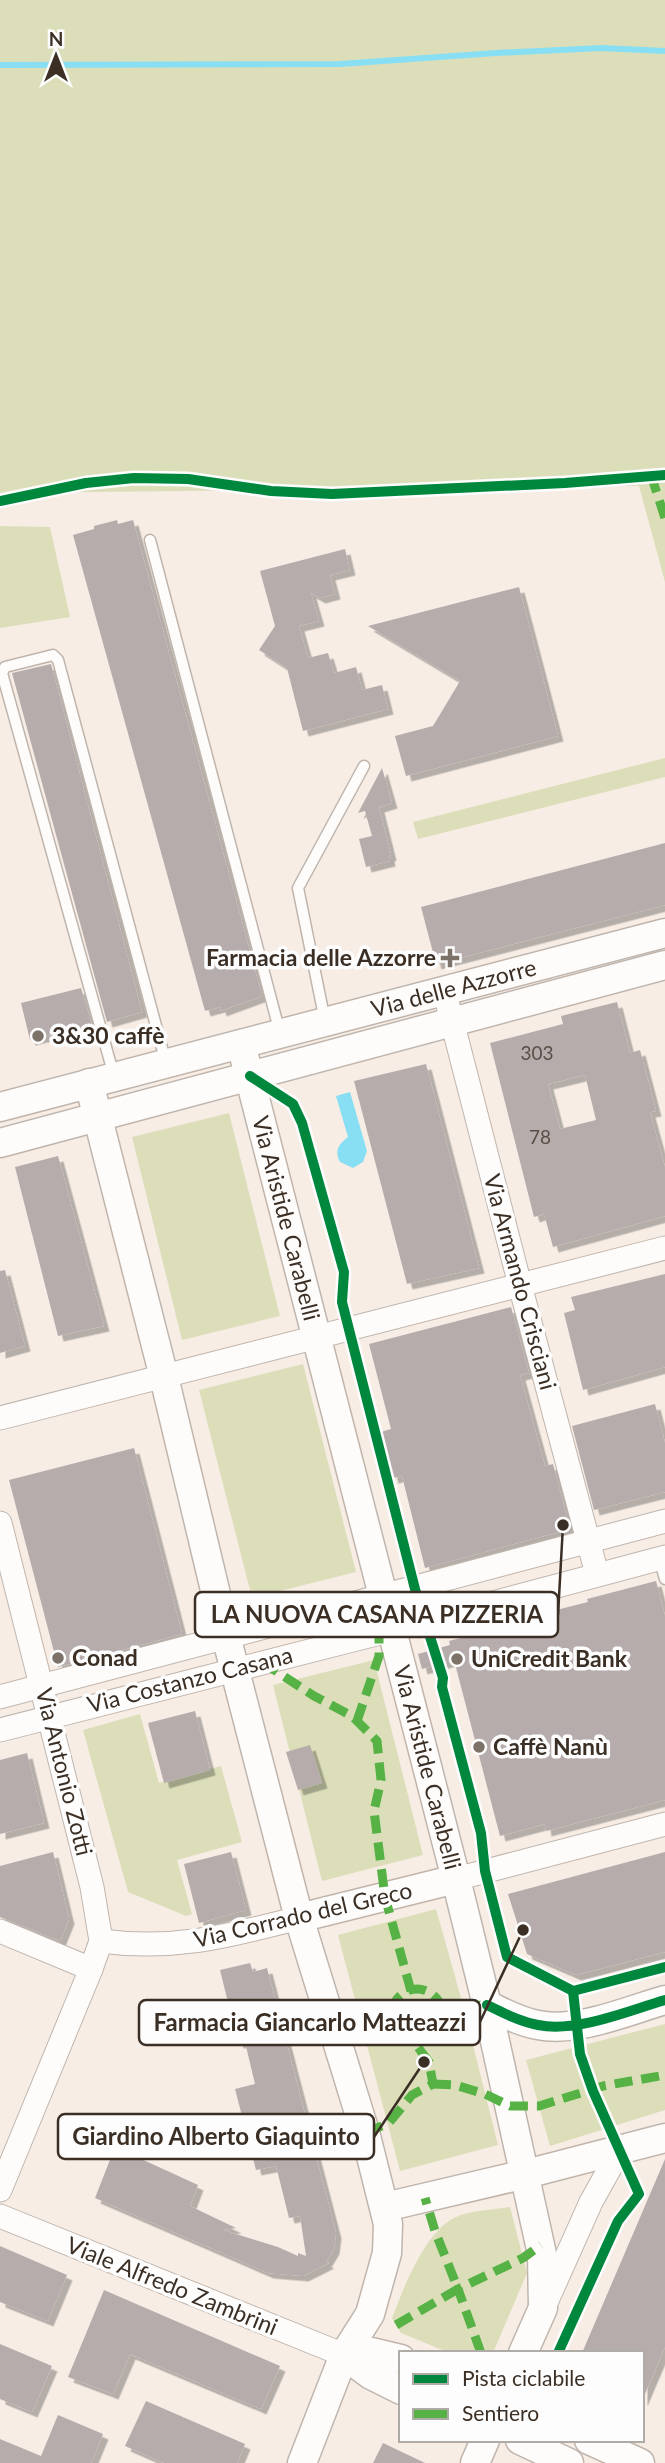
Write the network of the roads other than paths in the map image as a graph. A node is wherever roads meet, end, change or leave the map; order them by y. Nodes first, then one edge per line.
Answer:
1 (150, 540) dead end
2 (364, 766) dead end
3 (665, 933) edge
4 (665, 965) edge
5 (444, 990) junction
6 (325, 1021) junction
7 (453, 1021) junction
8 (280, 1033) junction
9 (241, 1044) junction
10 (166, 1063) junction
11 (250, 1076) junction
12 (101, 1080) junction
13 (0, 1107) edge
14 (98, 1117) junction
15 (0, 1143) edge
16 (665, 1248) edge
17 (520, 1285) junction
18 (317, 1337) junction
19 (164, 1377) junction
20 (0, 1418) edge
21 (665, 1521) edge
22 (0, 1524) edge
23 (588, 1542) junction
24 (663, 1565) edge
25 (597, 1574) junction
26 (383, 1597) junction
27 (392, 1630) junction
28 (226, 1636) junction
29 (234, 1669) junction
30 (42, 1686) junction
31 (0, 1697) edge
32 (50, 1716) junction
33 (0, 1730) edge
34 (665, 1824) edge
35 (456, 1878) junction
36 (299, 1918) junction
37 (0, 1931) edge
38 (101, 1941) junction
39 (91, 1969) junction
40 (665, 2000) edge
41 (487, 2005) junction
42 (665, 2138) edge
43 (620, 2150) junction
44 (526, 2174) junction
45 (0, 2190) edge
46 (384, 2207) junction
47 (0, 2216) edge
48 (543, 2308) junction
49 (524, 2351) edge
50 (344, 2355) junction
51 (399, 2359) edge
52 (399, 2389) edge
53 (484, 2442) edge
54 (524, 2442) edge
55 (593, 2442) edge
56 (302, 2463) edge
57 (475, 2463) edge
58 (569, 2463) edge
59 (640, 2463) edge

1 - 8 lane
2 - 6 lane
3 - 5 street, Via delle Azzorre
4 - 7 street, Via delle Azzorre
5 - 6 street, Via delle Azzorre
5 - 7 street, Via Armando Crisciani
6 - 8 street, Via delle Azzorre
7 - 11 street, Via delle Azzorre
7 - 17 street, Via Armando Crisciani
8 - 9 street, Via delle Azzorre
9 - 10 street, Via delle Azzorre
9 - 11 street
10 - 12 street, Via delle Azzorre
10 - 12 lane
11 - 14 street, Via delle Azzorre
11 - 18 street, Via Aristide Carabelli
12 - 13 street, Via delle Azzorre
12 - 14 street
14 - 15 street, Via delle Azzorre
14 - 19 street
16 - 17 street
17 - 18 street
17 - 23 street, Via Armando Crisciani
18 - 19 street
18 - 26 street, Via Aristide Carabelli
19 - 20 street
19 - 28 street
21 - 23 street, Via Costanzo Casana
22 - 30 street, Via Antonio Zotti
23 - 25 street, Via Armando Crisciani
23 - 26 street, Via Costanzo Casana
24 - 25 street, Via Costanzo Casana
25 - 27 street, Via Costanzo Casana
26 - 27 street, Via Aristide Carabelli
26 - 28 street, Via Costanzo Casana
27 - 29 street, Via Costanzo Casana
27 - 35 street, Via Aristide Carabelli
28 - 29 street
28 - 30 street, Via Costanzo Casana
29 - 32 street, Via Costanzo Casana
29 - 36 street
30 - 31 street, Via Costanzo Casana
30 - 32 street, Via Antonio Zotti
32 - 33 street, Via Costanzo Casana
32 - 38 street, Via Antonio Zotti
34 - 35 street, Via Corrado del Greco
35 - 36 street, Via Corrado del Greco
35 - 41 street, Via Aristide Carabelli
36 - 38 street, Via Corrado del Greco
36 - 46 street
37 - 39 street
38 - 39 street
39 - 45 street
40 - 41 street
41 - 44 street, Via Aristide Carabelli
42 - 43 street
43 - 44 street
43 - 48 street
44 - 46 street
44 - 48 street, Via Aristide Carabelli
46 - 50 street
47 - 50 street, Viale Alfredo Zambrini
48 - 49 street
50 - 51 street
50 - 52 street
50 - 56 street
53 - 57 street
54 - 58 street
55 - 59 street

